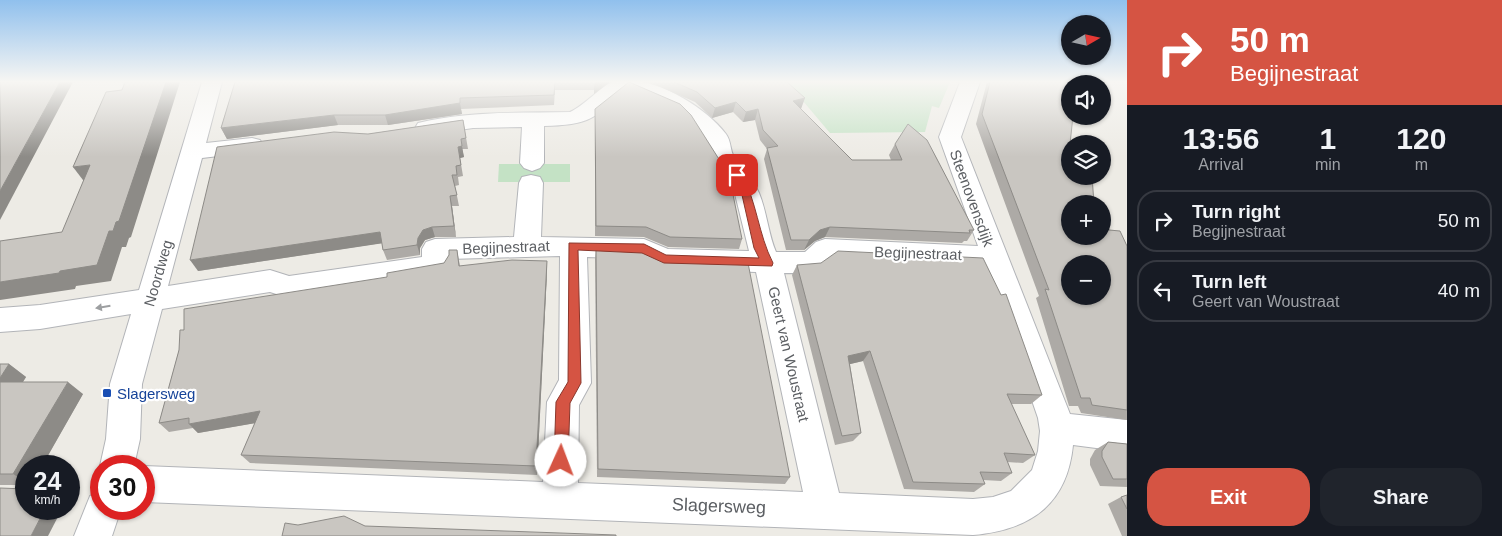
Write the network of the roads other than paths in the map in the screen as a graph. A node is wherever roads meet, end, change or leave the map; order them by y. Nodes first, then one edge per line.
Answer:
1 (204, 107) edge
2 (594, 107) edge
3 (687, 107) edge
4 (961, 107) edge
5 (533, 119) junction
6 (404, 131) edge
7 (270, 142) edge
8 (191, 152) junction
9 (526, 246) junction
10 (573, 246) junction
11 (994, 257) junction
12 (768, 263) junction
13 (151, 299) junction
14 (0, 320) edge
15 (1057, 428) junction
16 (1127, 436) edge
17 (119, 455) edge
18 (155, 484) edge
19 (560, 500) junction
20 (825, 511) junction
21 (100, 520) edge
22 (93, 536) edge

1 - 8 street, Noordweg
2 - 5 street
3 - 12 street, Geert van Woustraat
4 - 11 street, Steenovensdijk
5 - 6 street
5 - 9 street
7 - 8 street
8 - 13 street, Noordweg
9 - 10 street, Begijnestraat
9 - 13 street, Begijnestraat
10 - 12 street, Begijnestraat
10 - 19 street
11 - 12 street, Begijnestraat
11 - 15 street, Slagersweg
12 - 20 street, Geert van Woustraat
13 -> 14 street
13 - 17 street, Noordweg
15 - 16 street
15 - 20 street, Slagersweg
18 - 19 street, Slagersweg
19 - 20 street, Slagersweg
21 - 22 street

